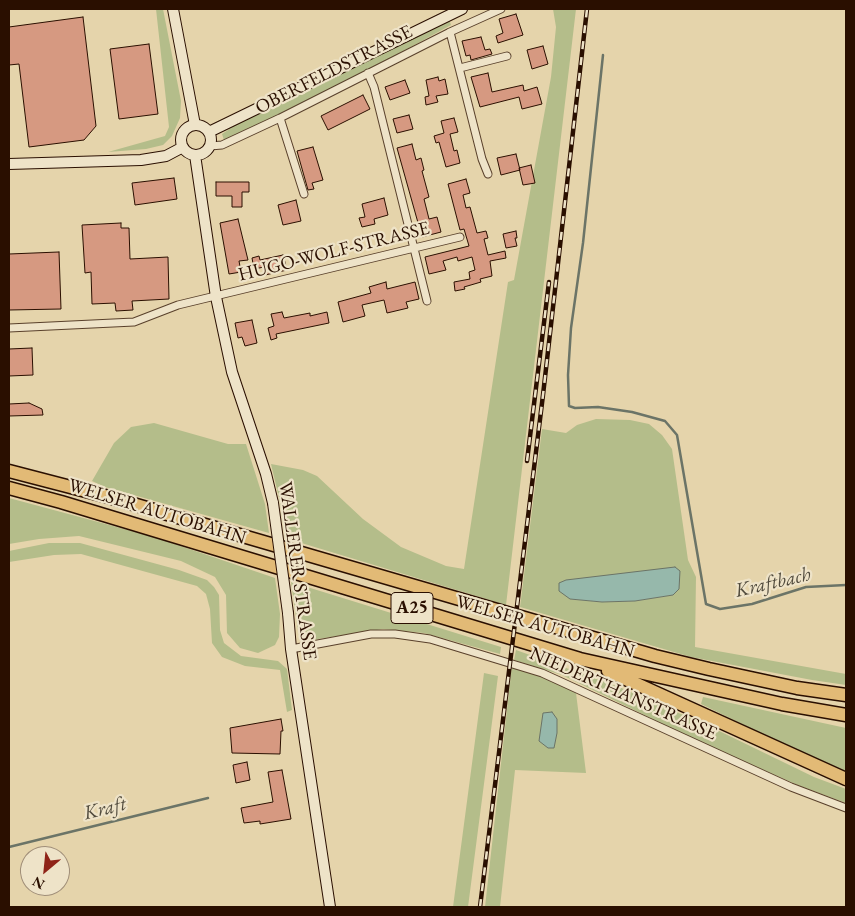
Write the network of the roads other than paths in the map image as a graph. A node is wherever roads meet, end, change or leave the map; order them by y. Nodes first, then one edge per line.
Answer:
1 (173, 9) edge
2 (462, 9) edge
3 (501, 9) edge
4 (450, 32) junction
5 (507, 56) dead end
6 (460, 68) junction
7 (368, 73) junction
8 (280, 118) junction
9 (195, 125) junction
10 (209, 132) junction
11 (210, 146) junction
12 (183, 147) junction
13 (195, 155) junction
14 (9, 164) edge
15 (488, 174) dead end
16 (304, 194) dead end
17 (460, 237) dead end
18 (414, 249) junction
19 (216, 297) junction
20 (427, 301) dead end
21 (9, 328) edge
22 (9, 471) edge
23 (9, 488) edge
24 (290, 649) junction
25 (580, 659) junction
26 (846, 695) edge
27 (846, 715) edge
28 (846, 779) edge
29 (846, 808) edge
30 (330, 907) edge

1 - 9 street
2 - 10 street, OBERFELDSTRASSE
3 - 4 street, OBERFELDSTRASSE
4 - 6 street
4 - 7 street, OBERFELDSTRASSE
5 - 6 street
6 - 15 street
7 - 8 street, OBERFELDSTRASSE
7 - 18 street
8 - 11 street, OBERFELDSTRASSE
8 - 16 street
9 - 10 street
9 - 12 street
10 - 11 street
11 - 13 street
12 - 13 street
12 - 14 street
13 - 19 street, WALLERER STRASSE
17 - 18 street, HUGO-WOLF-STRASSE
18 - 19 street, HUGO-WOLF-STRASSE
18 - 20 street
19 - 21 street, HUGO-WOLF-STRASSE
19 - 24 street, WALLERER STRASSE, bridge
22 - 26 highway, WELSER AUTOBAHN / A25
23 - 25 highway, WELSER AUTOBAHN / A25
24 - 29 street, NIEDERTHANSTRASSE
24 - 30 street, WALLERER STRASSE
25 - 27 highway, WELSER AUTOBAHN / A25
25 - 28 highway

